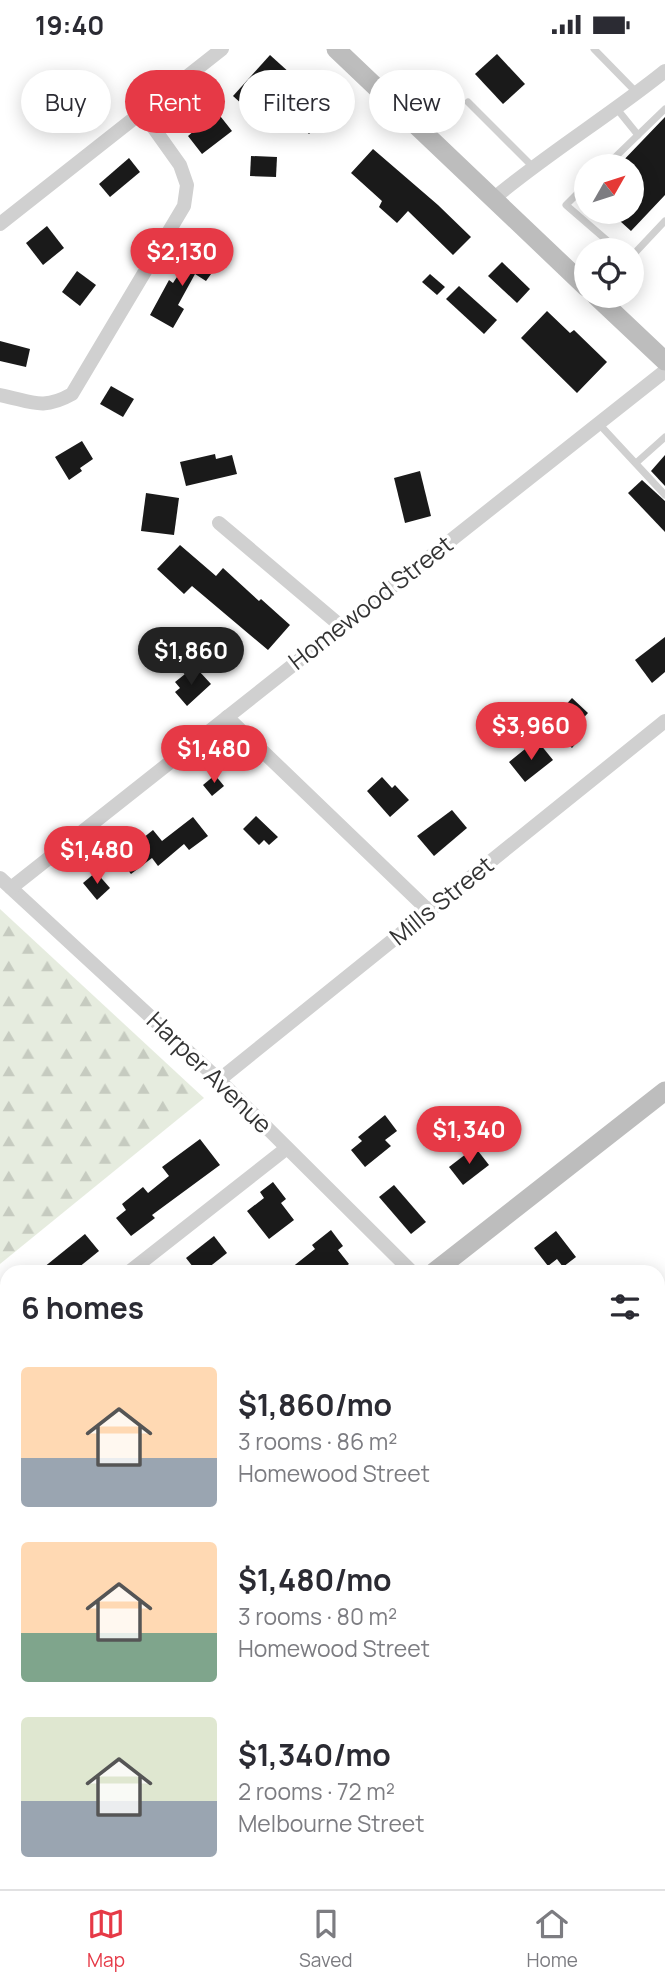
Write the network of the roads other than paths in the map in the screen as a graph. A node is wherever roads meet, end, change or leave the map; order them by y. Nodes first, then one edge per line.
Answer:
1 (222, 49) edge
2 (336, 49) edge
3 (593, 50) edge
4 (196, 70) edge
5 (665, 71) edge
6 (637, 93) junction
7 (468, 102) dead end
8 (617, 109) junction
9 (665, 109) edge
10 (125, 127) edge
11 (157, 133) edge
12 (638, 135) junction
13 (618, 154) edge
14 (532, 166) junction
15 (574, 197) edge
16 (493, 199) junction
17 (574, 212) edge
18 (665, 221) edge
19 (0, 224) edge
20 (588, 224) edge
21 (604, 238) edge
22 (644, 243) edge
23 (574, 276) edge
24 (609, 308) edge
25 (665, 361) edge
26 (665, 371) edge
27 (0, 395) edge
28 (598, 423) junction
29 (665, 437) edge
30 (636, 463) junction
31 (665, 495) edge
32 (219, 523) dead end
33 (342, 627) junction
34 (227, 717) junction
35 (665, 721) edge
36 (5, 883) edge
37 (429, 911) junction
38 (219, 1080) junction
39 (665, 1091) edge
40 (287, 1148) junction
41 (138, 1265) edge
42 (405, 1265) edge
43 (443, 1265) edge

1 - 4 street
2 - 16 main road
3 - 6 lane
5 - 6 street
6 - 8 street
7 - 14 lane
8 - 12 lane
8 - 14 street
9 - 12 lane
10 - 19 street
11 - 27 street
12 - 13 lane
14 - 16 street
15 - 17 lane
16 - 23 main road
18 - 22 lane
20 - 21 lane
24 - 25 main road
26 - 28 street, Homewood Street
28 - 30 lane
28 - 33 street, Homewood Street
29 - 30 lane
30 - 31 lane
32 - 33 street
33 - 34 street, Homewood Street
34 - 36 street, Homewood Street
34 - 37 street
35 - 37 street, Mills Street
36 - 38 street, Harper Avenue
37 - 38 street, Mills Street
38 - 40 street, Harper Avenue
39 - 43 main road
40 - 41 street
40 - 42 street, Harper Avenue

